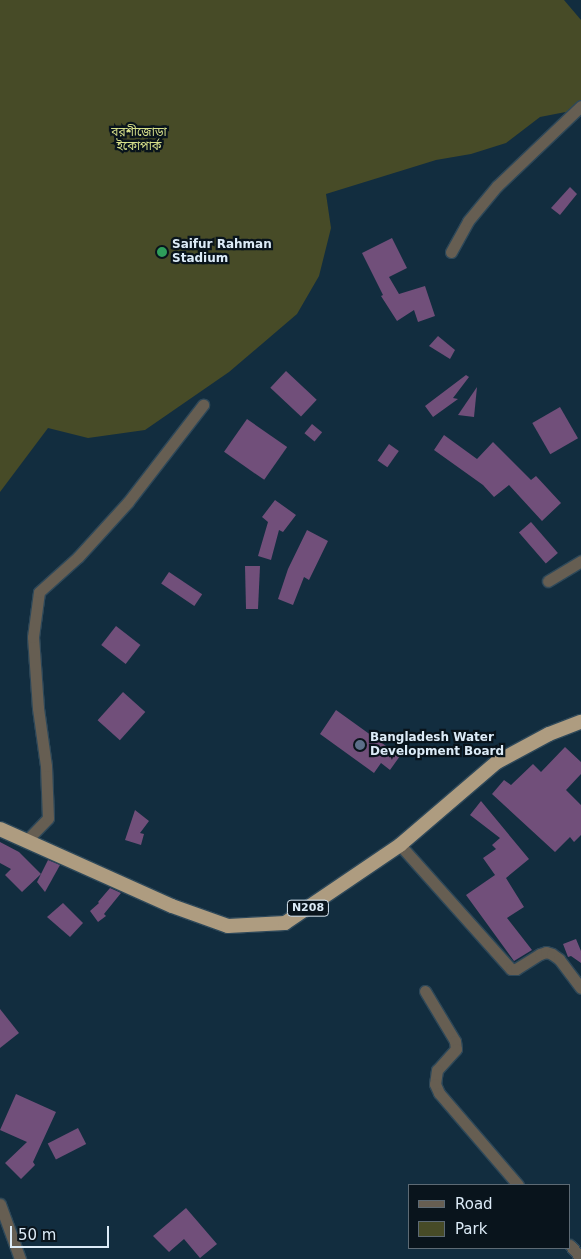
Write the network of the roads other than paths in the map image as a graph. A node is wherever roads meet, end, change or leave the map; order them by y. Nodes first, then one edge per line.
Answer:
1 (581, 106) edge
2 (451, 252) dead end
3 (203, 405) dead end
4 (581, 561) edge
5 (548, 581) dead end
6 (581, 722) edge
7 (0, 829) edge
8 (27, 840) junction
9 (400, 845) junction
10 (581, 988) edge
11 (425, 991) dead end
12 (517, 1184) edge
13 (0, 1204) edge
14 (571, 1246) edge
15 (581, 1258) edge
16 (20, 1259) edge

1 - 2 street
3 - 8 street
4 - 5 street
6 - 9 highway, N208
7 - 8 highway, N208
8 - 9 highway, N208
9 - 10 street
11 - 12 street
13 - 16 street
14 - 15 street

